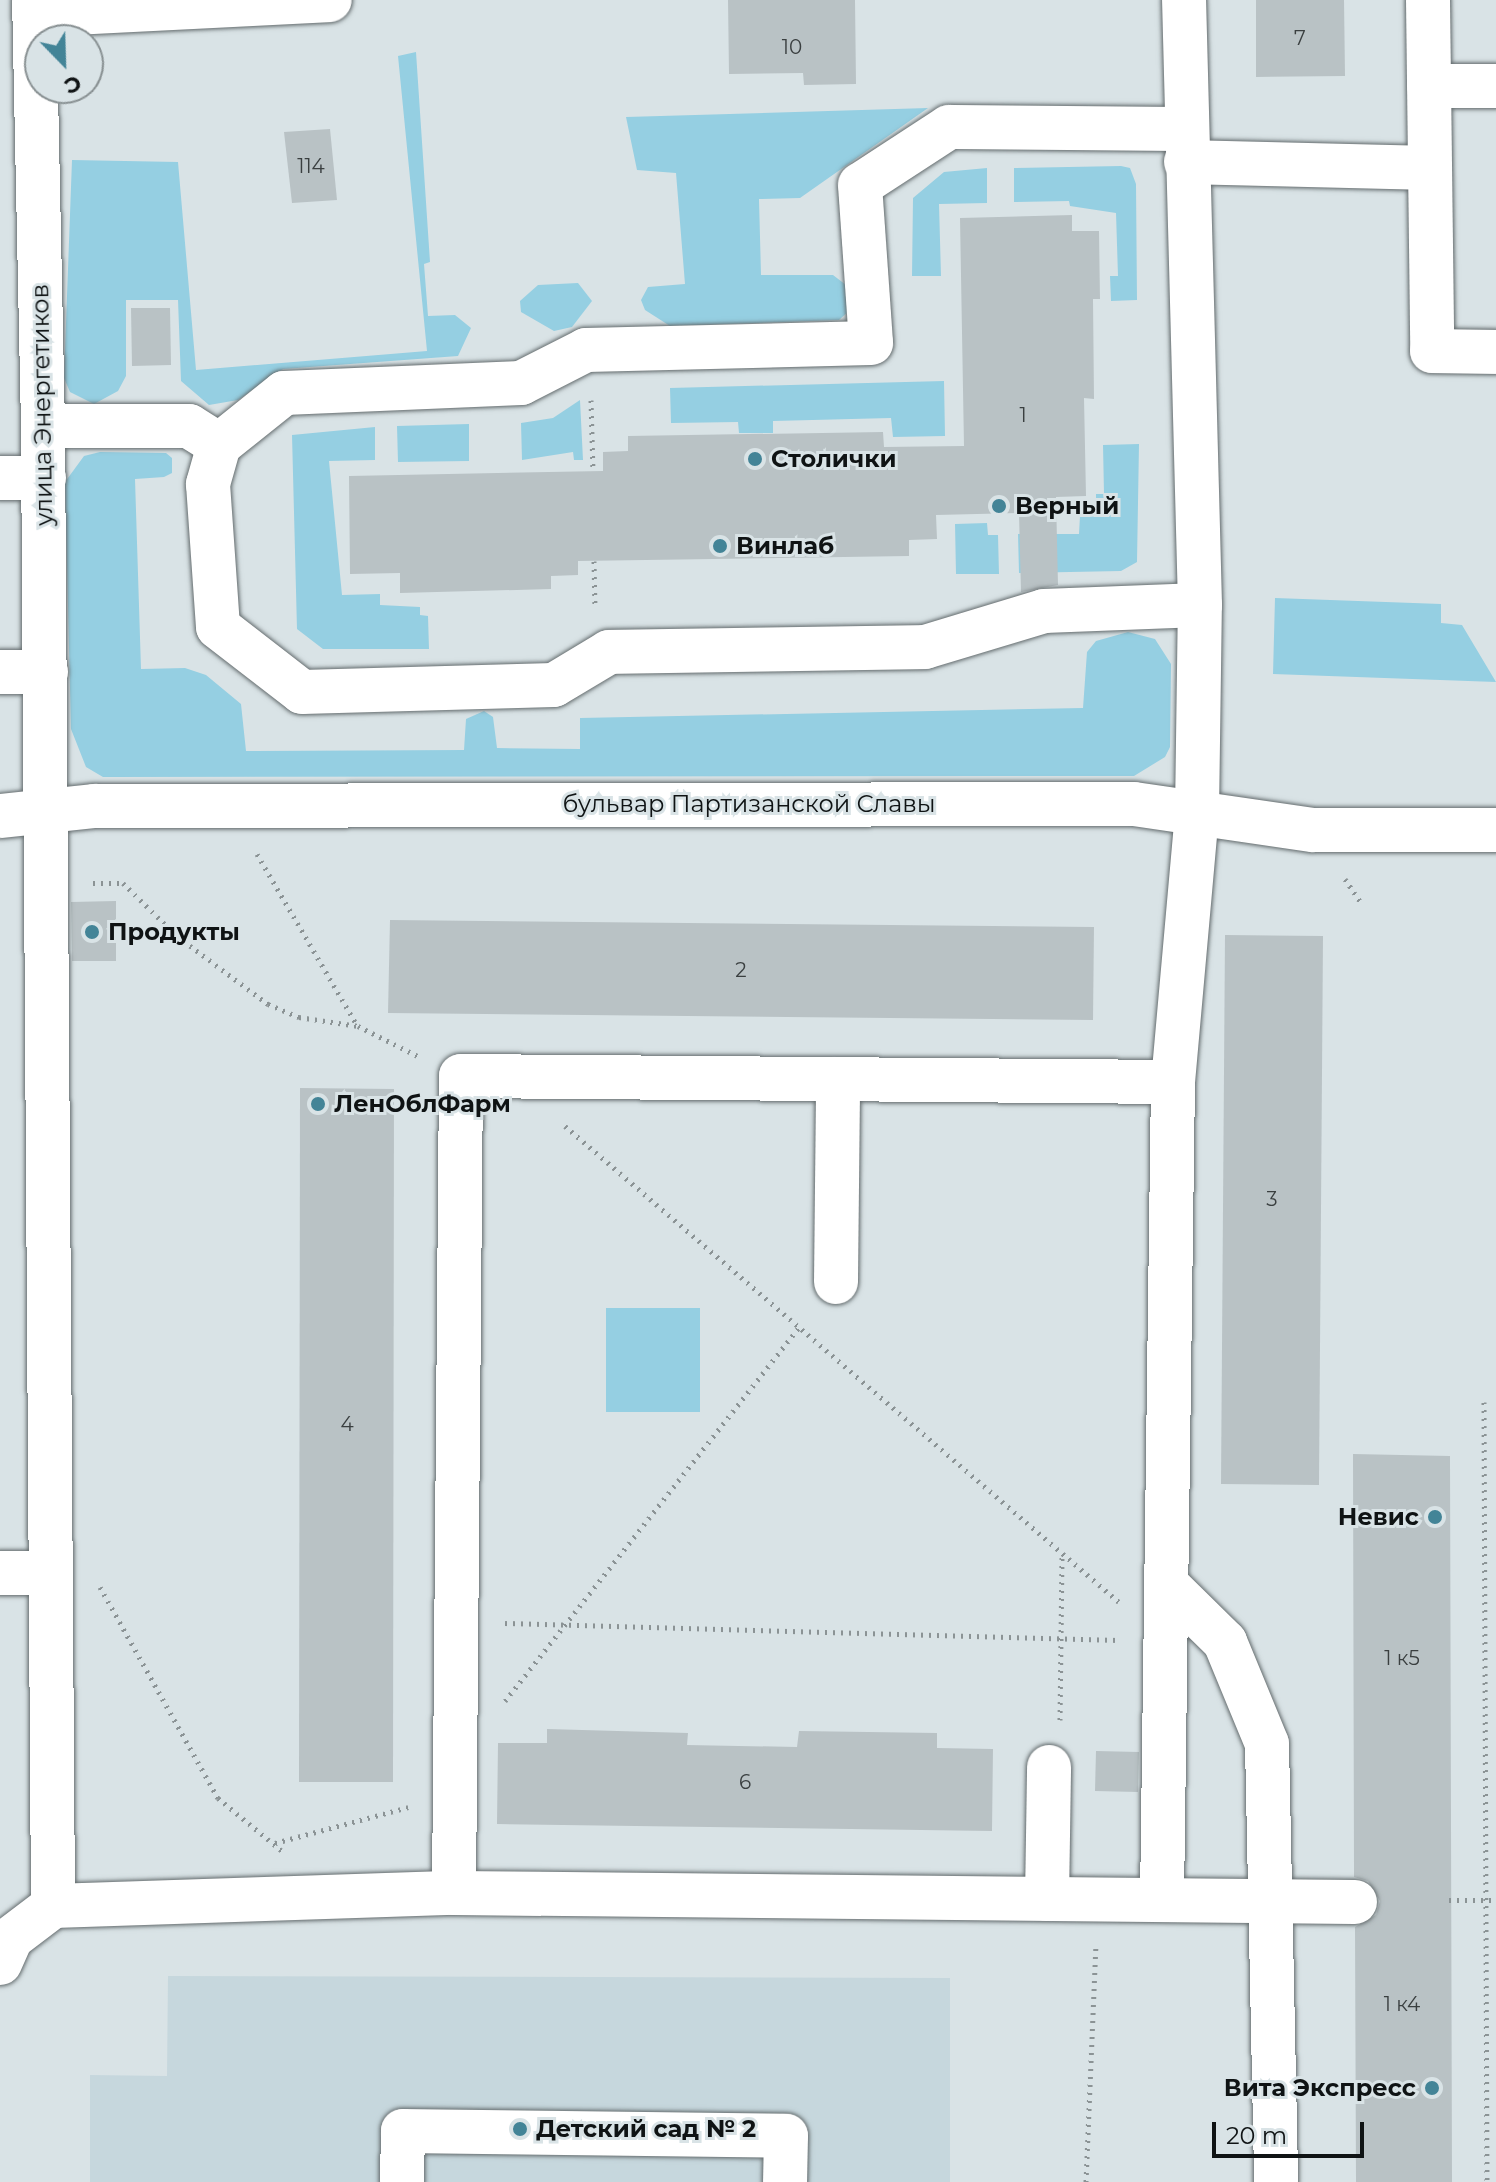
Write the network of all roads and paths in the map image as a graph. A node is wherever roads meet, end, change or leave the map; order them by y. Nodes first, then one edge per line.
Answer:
1 (330, 0) edge
2 (1184, 0) edge
3 (1428, 0) edge
4 (34, 7) edge
5 (1429, 86) junction
6 (1496, 86) edge
7 (1186, 146) junction
8 (1430, 168) junction
9 (1496, 352) edge
10 (591, 394) dead end
11 (43, 426) junction
12 (219, 445) junction
13 (593, 471) dead end
14 (0, 478) edge
15 (44, 478) junction
16 (594, 561) dead end
17 (1200, 605) junction
18 (595, 620) dead end
19 (0, 672) edge
20 (46, 672) junction
21 (47, 811) junction
22 (1197, 813) junction
23 (0, 816) edge
24 (1496, 830) edge
25 (249, 840) dead end
26 (1343, 875) dead end
27 (79, 883) dead end
28 (1360, 901) dead end
29 (358, 1026) junction
30 (461, 1076) junction
31 (541, 1077) junction
32 (838, 1079) junction
33 (1173, 1082) junction
34 (836, 1282) joint
35 (799, 1327) junction
36 (1484, 1402) dead end
37 (1062, 1553) junction
38 (0, 1573) edge
39 (48, 1573) junction
40 (1166, 1584) junction
41 (456, 1621) junction
42 (565, 1625) junction
43 (1061, 1639) junction
44 (1165, 1641) junction
45 (456, 1735) junction
46 (1049, 1767) joint
47 (455, 1794) junction
48 (274, 1843) junction
49 (454, 1893) junction
50 (339, 1897) junction
51 (1047, 1899) junction
52 (1099, 1899) junction
53 (1162, 1900) junction
54 (1449, 1900) dead end
55 (1486, 1900) junction
56 (1496, 1900) edge
57 (1274, 1902) junction
58 (1355, 1902) dead end
59 (53, 1906) junction
60 (0, 1963) edge
61 (1496, 1991) edge
62 (1486, 1992) junction
63 (402, 2182) edge
64 (785, 2182) edge
65 (1086, 2182) edge
66 (1276, 2182) edge
67 (1487, 2182) edge

1 - 4 street
2 - 7 street
3 - 5 street
4 - 11 street, улица Энергетиков
5 - 6 street
5 - 8 street
7 - 8 street
7 - 12 street
7 - 17 street
8 - 9 street
10 - 13 path
11 - 12 street
11 - 15 street, улица Энергетиков
12 - 17 street
14 - 15 street
15 - 20 street, улица Энергетиков
16 - 18 path
17 - 22 street
19 - 20 street
20 - 21 street, улица Энергетиков
21 - 22 street, бульвар Партизанской Славы
21 - 23 street, бульвар Партизанской Славы
21 - 39 street, улица Энергетиков
22 - 24 street, бульвар Партизанской Славы
22 - 33 street
25 - 29 path
26 - 28 path
27 - 29 path
29 - 30 path
30 - 31 street
30 - 41 street
31 - 32 street
31 - 35 path
32 - 33 street
32 - 34 street
33 - 40 street
34 - 35 path
35 - 37 path
35 - 42 path
36 - 55 path
37 - 43 path
37 - 44 path
38 - 39 street
39 - 48 path
39 - 59 street, улица Энергетиков
40 - 44 street
40 - 57 street
41 - 42 path
41 - 45 street
42 - 43 path
42 - 45 path
43 - 44 path
43 - 46 path
44 - 53 street
45 - 47 street
46 - 51 street
47 - 48 path
47 - 49 street
48 - 50 path
49 - 50 street
49 - 51 street
50 - 59 street
51 - 52 street
52 - 53 street
52 - 65 path
53 - 57 street
54 - 55 path
55 - 56 path
55 - 62 path
57 - 58 street
57 - 66 street
59 - 60 street
61 - 62 path
62 - 67 path
63 - 64 street

